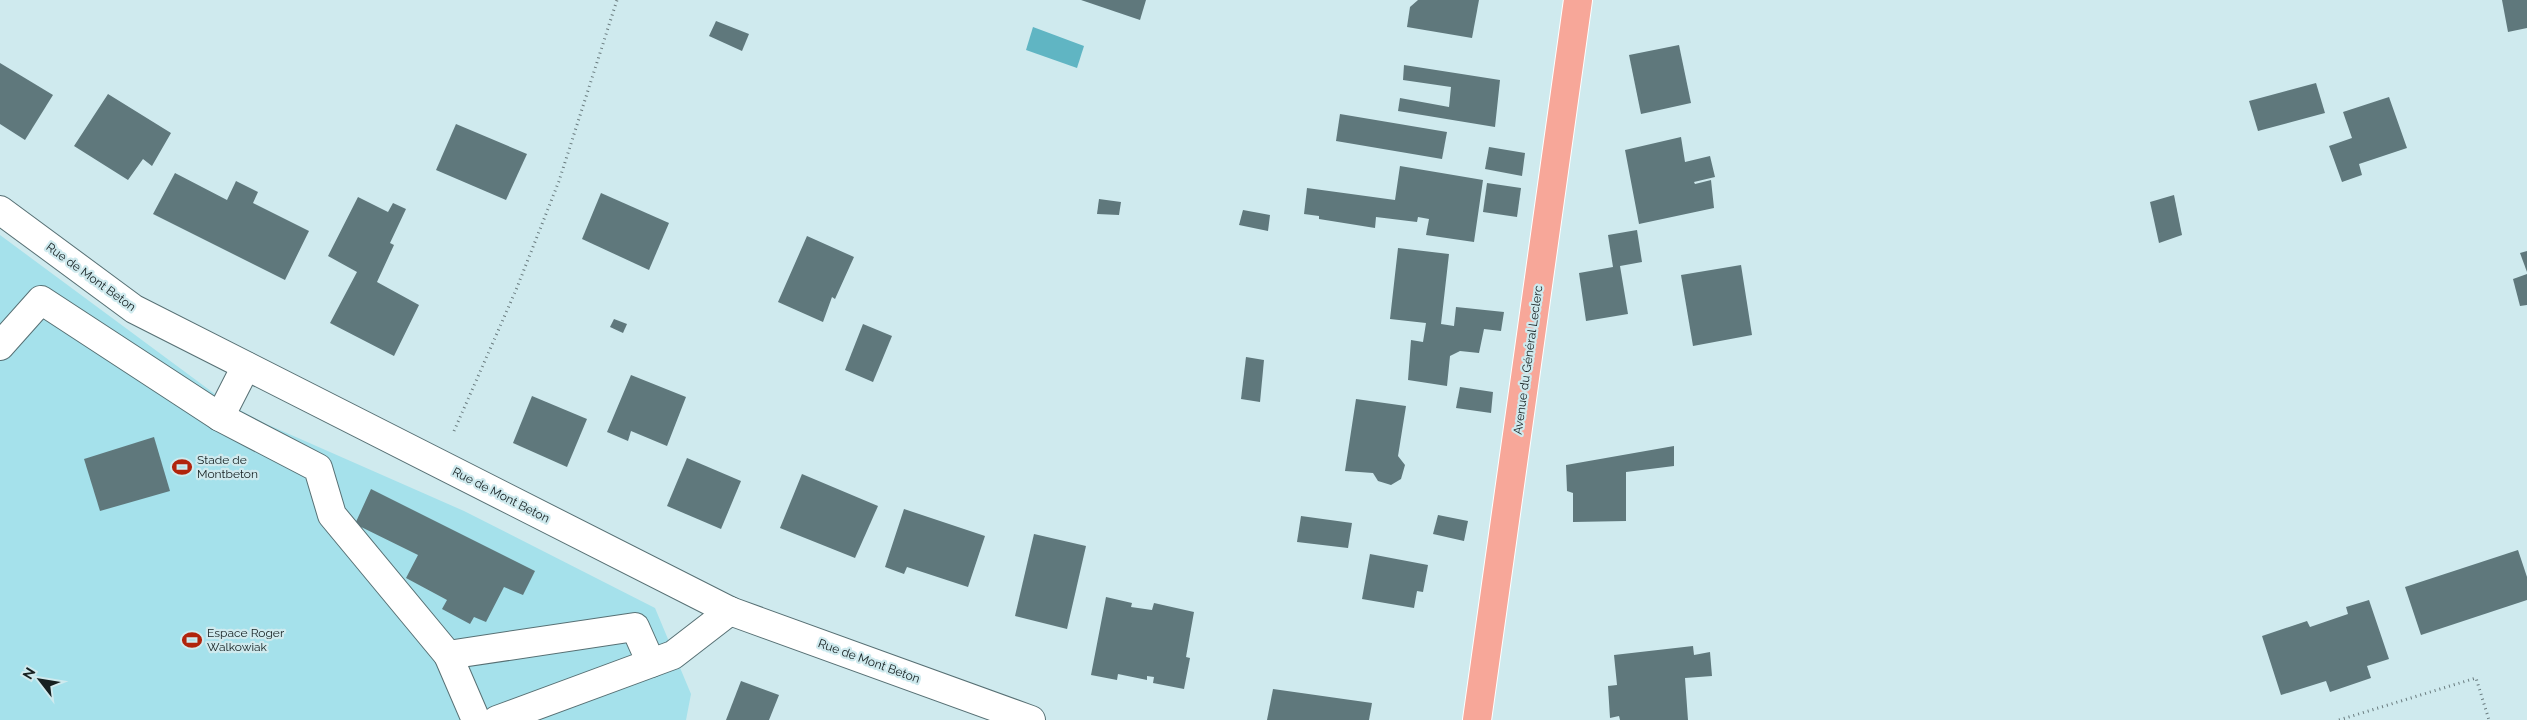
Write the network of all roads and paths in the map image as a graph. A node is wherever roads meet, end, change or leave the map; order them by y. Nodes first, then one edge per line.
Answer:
1 (617, 0) edge
2 (1578, 0) edge
3 (0, 210) edge
4 (0, 346) edge
5 (246, 366) junction
6 (220, 417) junction
7 (439, 464) junction
8 (730, 611) junction
9 (448, 655) junction
10 (651, 663) junction
11 (476, 720) edge
12 (497, 720) edge
13 (1031, 720) edge
14 (1477, 720) edge
15 (2339, 720) edge
16 (2489, 720) edge

1 - 7 path
2 - 14 main road, Avenue du Général Leclerc
3 - 5 street, Rue de Mont Beton
4 - 6 street
5 - 6 street
5 - 7 street, Rue de Mont Beton
6 - 9 street
7 - 8 street, Rue de Mont Beton
8 - 10 street
8 - 13 street, Rue de Mont Beton
9 - 10 street
9 - 11 street
10 - 12 street
15 - 16 path

